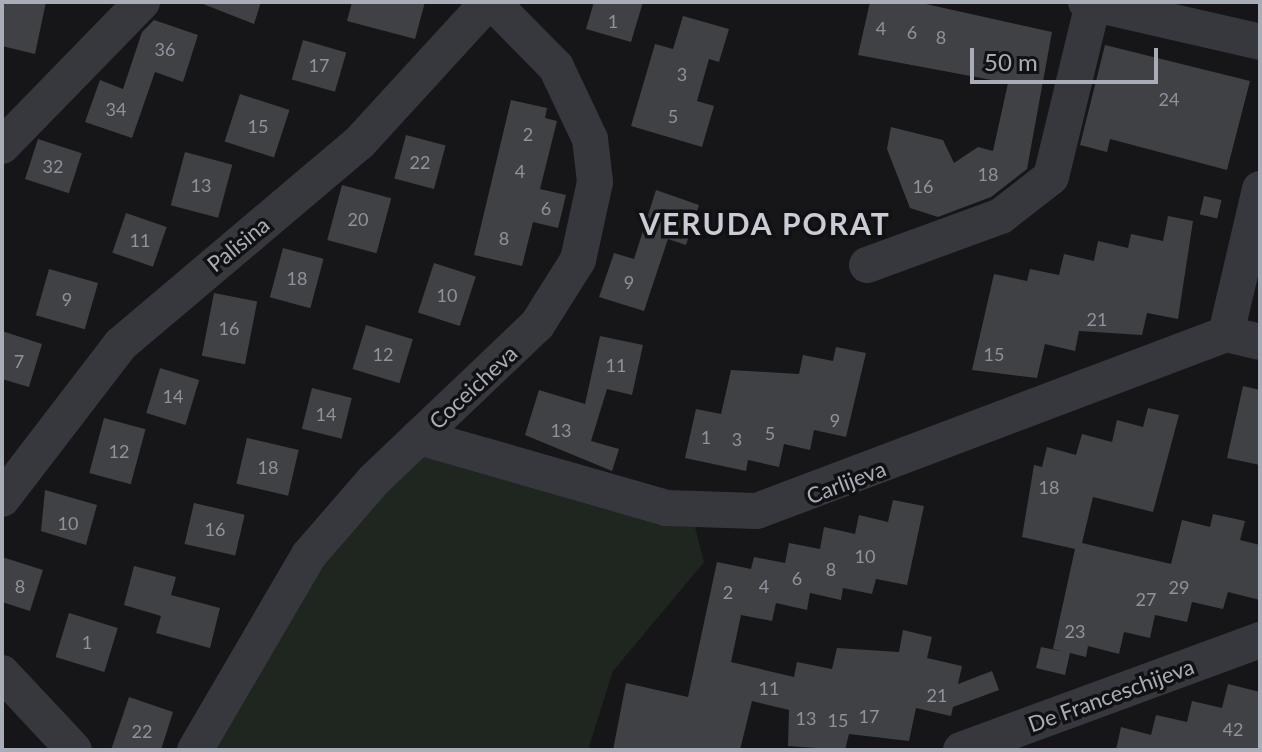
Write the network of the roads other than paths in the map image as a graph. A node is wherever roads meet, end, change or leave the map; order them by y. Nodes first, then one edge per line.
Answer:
1 (142, 2) edge
2 (490, 2) edge
3 (1090, 3) edge
4 (1260, 42) edge
5 (2, 146) edge
6 (1260, 189) edge
7 (867, 265) dead end
8 (1243, 338) edge
9 (419, 437) junction
10 (2, 499) edge
11 (1260, 640) edge
12 (2, 673) edge
13 (74, 750) edge
14 (195, 750) edge
15 (961, 750) edge

1 - 5 street
2 - 9 street, Coceicheva
2 - 10 street, Palisina
3 - 4 street
3 - 7 street
6 - 8 street
8 - 9 street, Carlijeva
9 - 14 street, Coceicheva
11 - 15 street, De Franceschijeva
12 - 13 street

